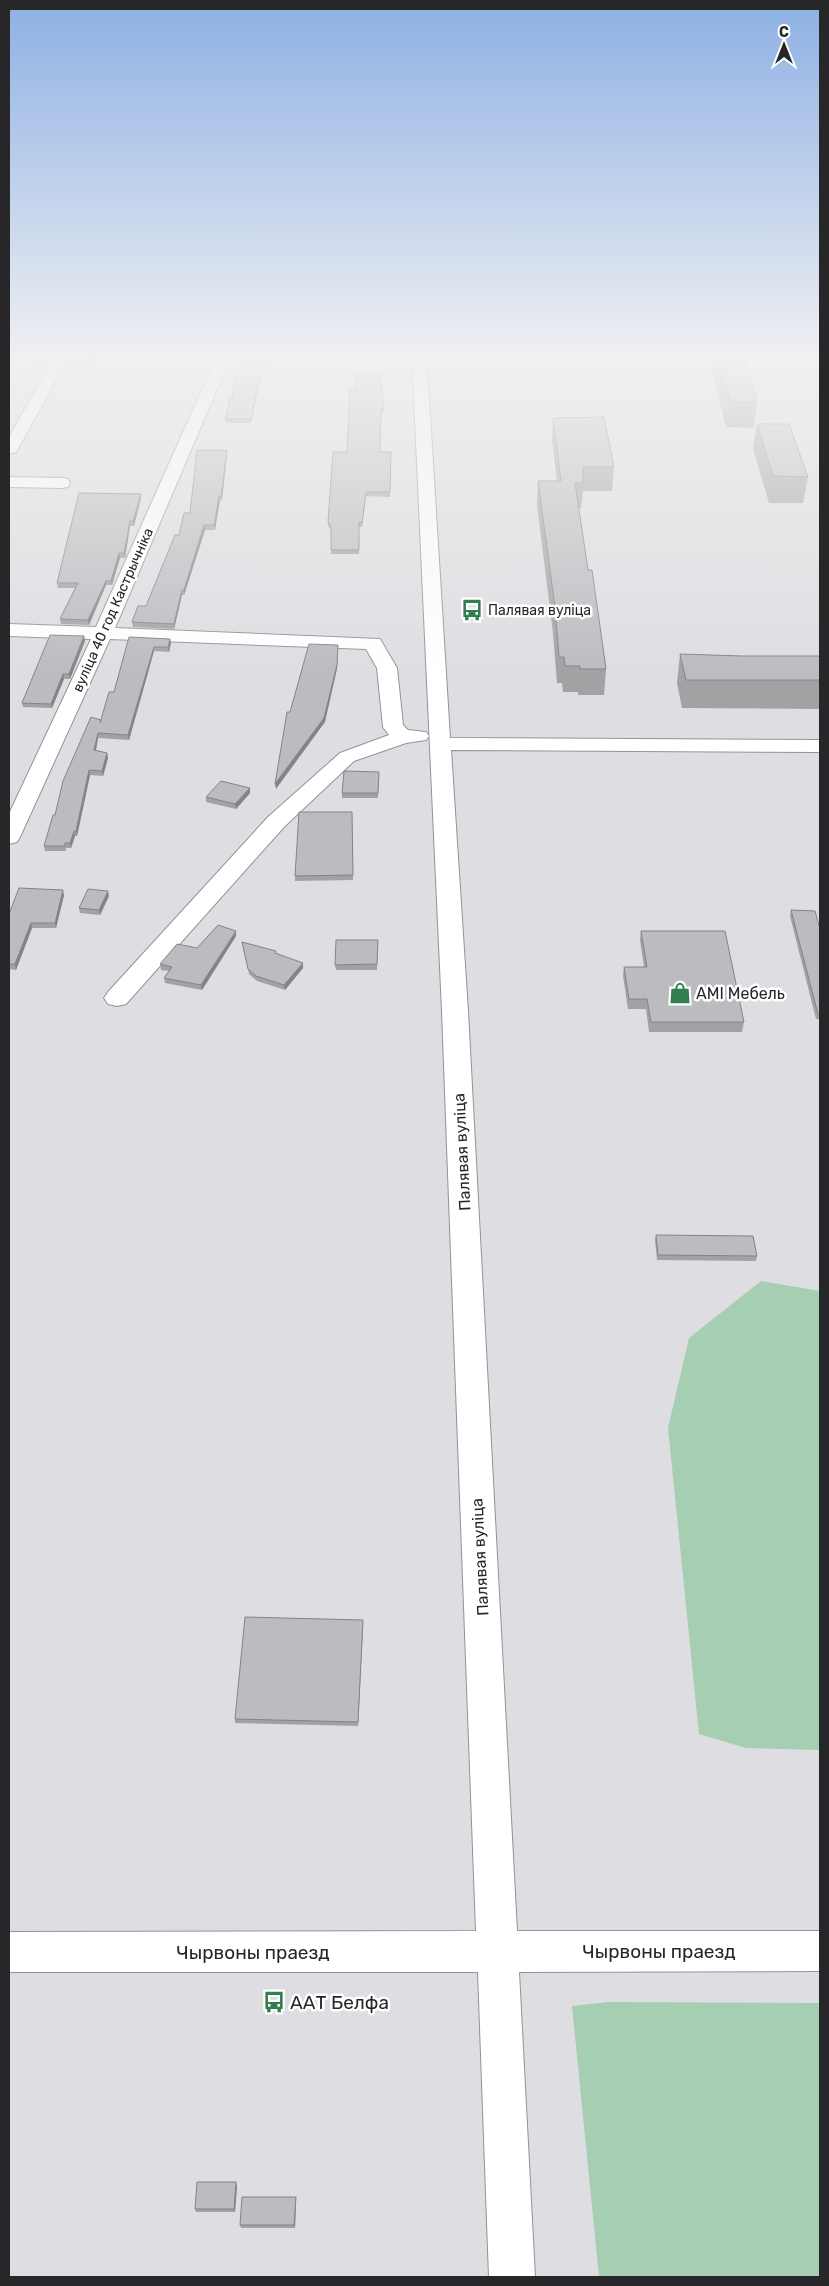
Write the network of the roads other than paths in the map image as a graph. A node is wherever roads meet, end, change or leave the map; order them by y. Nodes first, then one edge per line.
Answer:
1 (179, 461) edge
2 (425, 461) edge
3 (9, 482) edge
4 (62, 483) dead end
5 (9, 630) edge
6 (103, 633) junction
7 (403, 737) junction
8 (441, 740) junction
9 (820, 746) edge
10 (9, 837) edge
11 (116, 998) dead end
12 (498, 1950) junction
13 (820, 1951) edge
14 (9, 1952) edge
15 (512, 2277) edge

1 - 6 street, вуліца 40 год Кастрычніка
2 - 8 street, Палявая вуліца
3 - 4 street
5 - 6 street
6 - 7 street
6 - 10 street, вуліца 40 год Кастрычніка
7 - 8 street
7 - 11 street
8 - 9 street
8 - 12 street, Палявая вуліца
12 - 13 street, Чырвоны праезд
12 - 14 street, Чырвоны праезд
12 - 15 street

